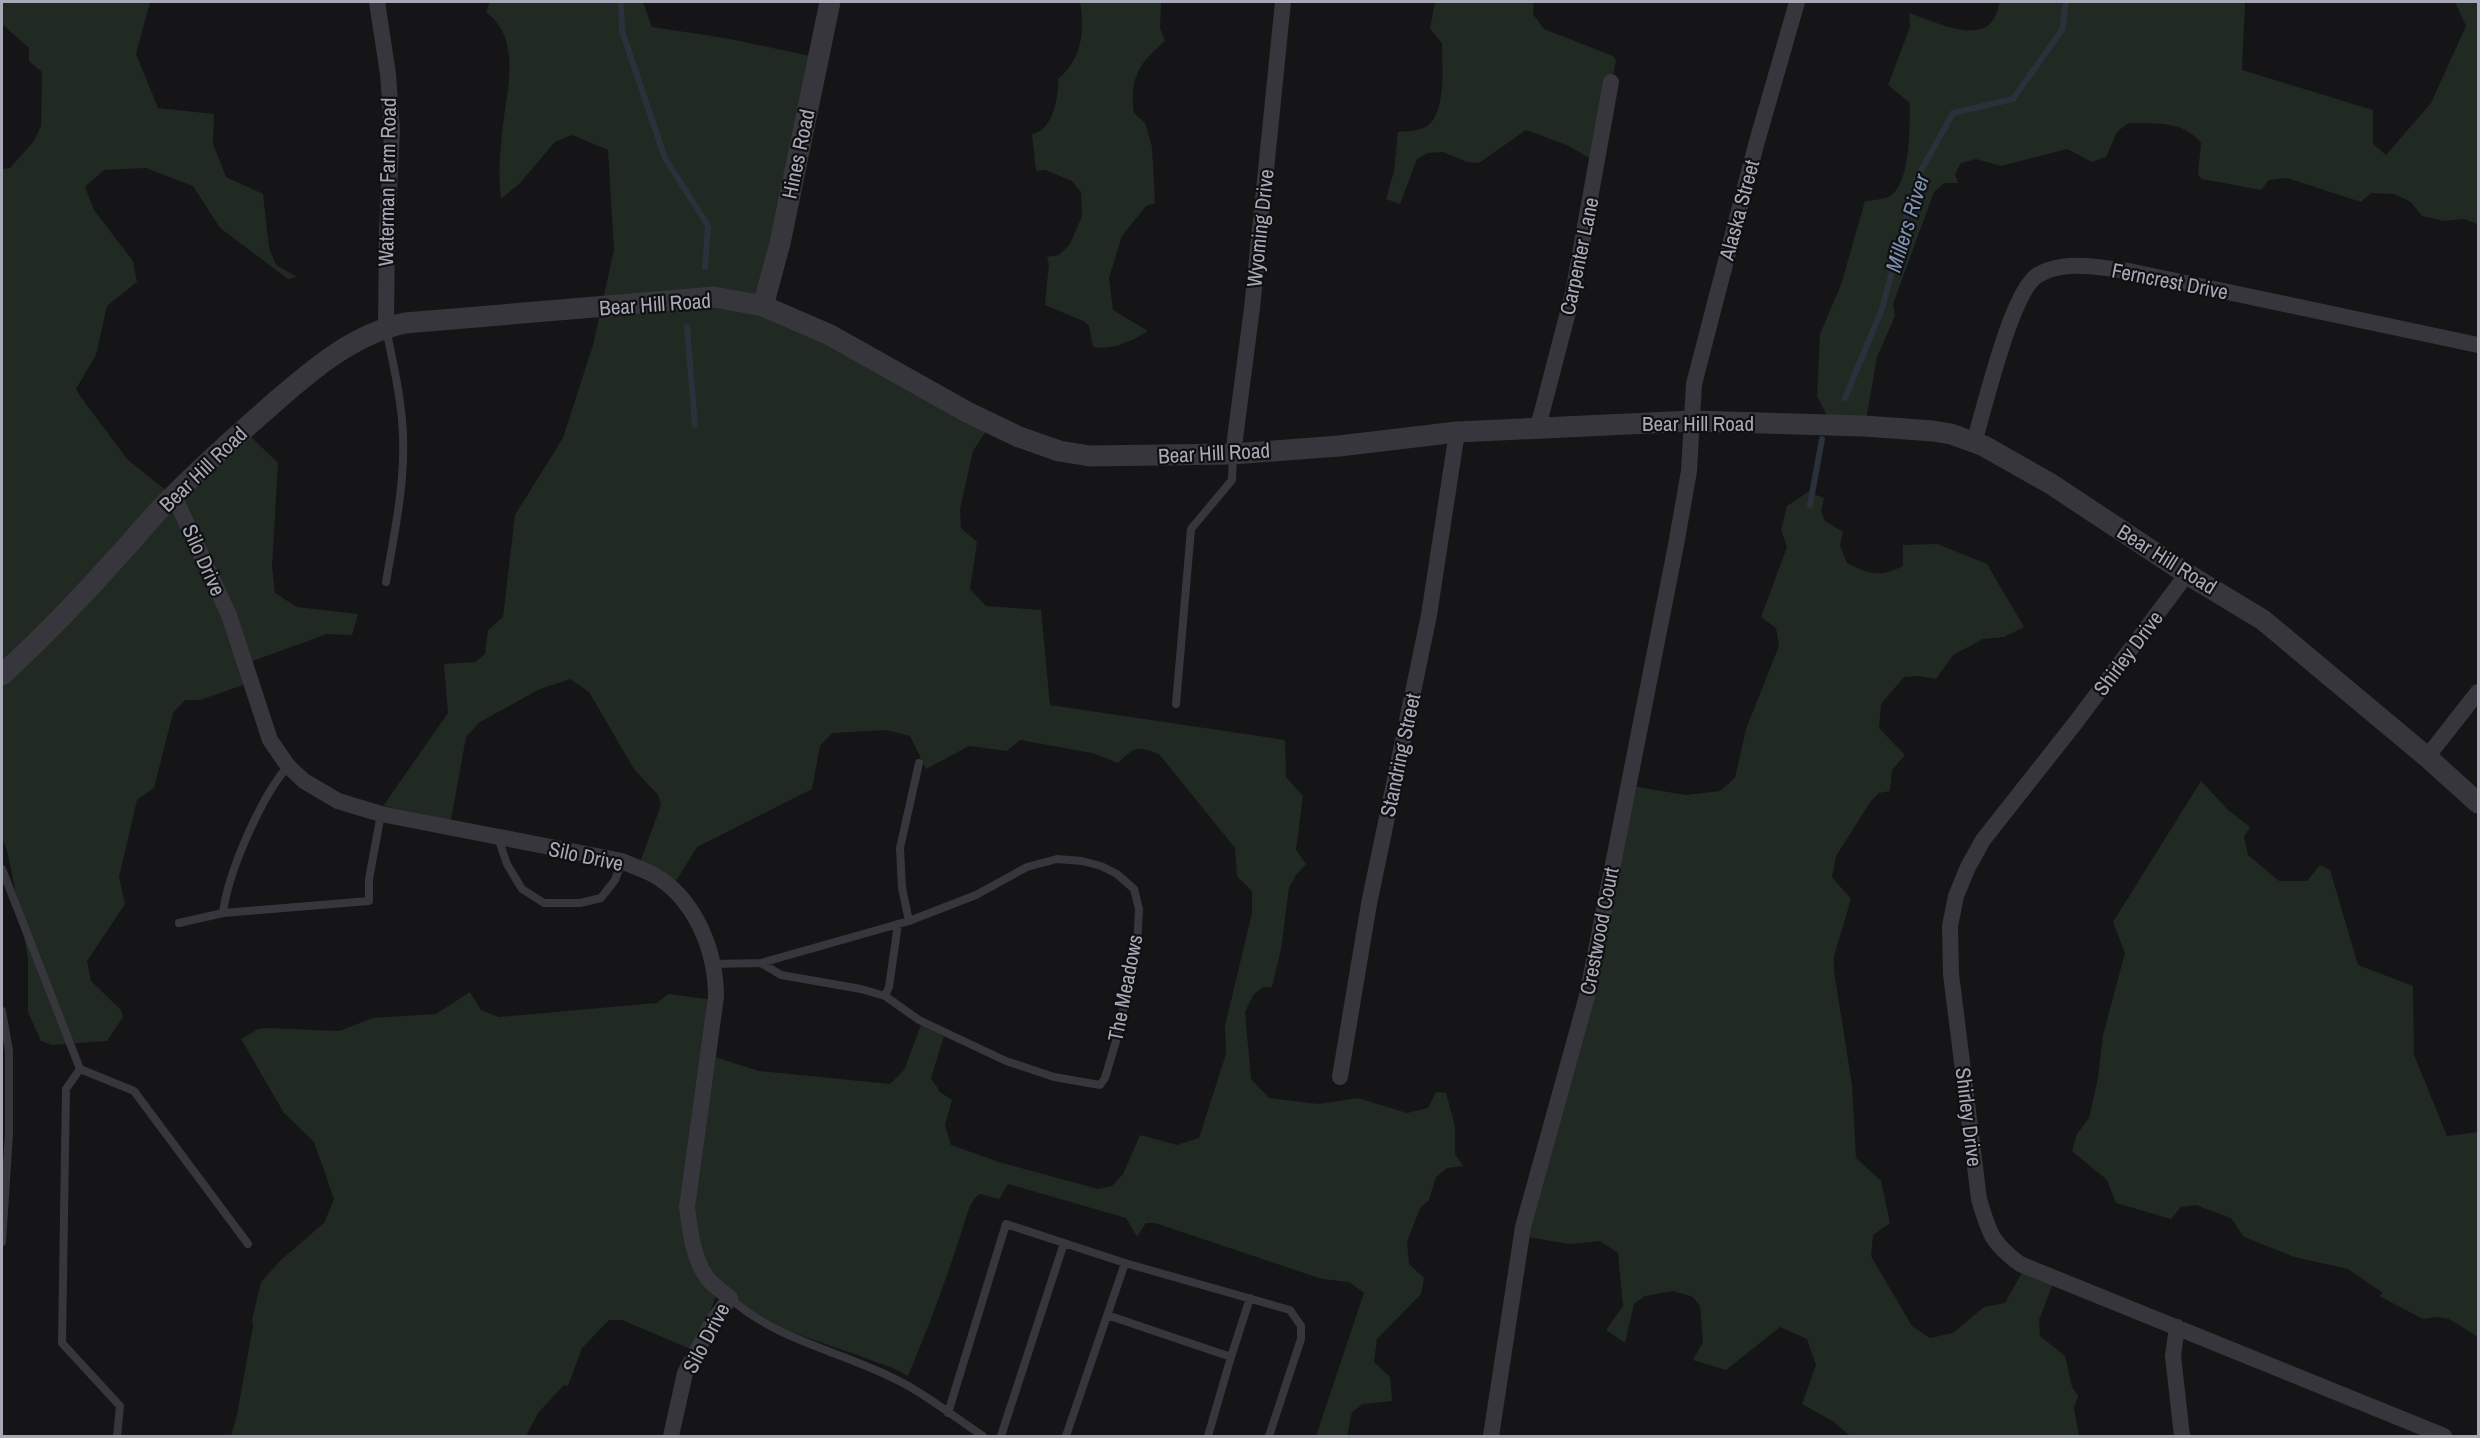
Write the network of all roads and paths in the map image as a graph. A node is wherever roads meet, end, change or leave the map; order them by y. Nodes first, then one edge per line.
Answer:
1 (377, 2) edge
2 (830, 2) edge
3 (1283, 2) edge
4 (1797, 2) edge
5 (1611, 82) dead end
6 (763, 306) junction
7 (386, 327) junction
8 (2478, 345) edge
9 (1692, 421) junction
10 (1538, 427) junction
11 (1456, 432) junction
12 (1974, 442) junction
13 (1233, 454) junction
14 (174, 496) junction
15 (2187, 574) junction
16 (386, 582) dead end
17 (2, 675) edge
18 (2478, 692) edge
19 (1176, 704) dead end
20 (2427, 757) junction
21 (919, 763) dead end
22 (288, 766) junction
23 (2478, 803) edge
24 (381, 814) junction
25 (498, 838) junction
26 (622, 861) junction
27 (2, 869) edge
28 (223, 913) junction
29 (909, 921) junction
30 (179, 923) dead end
31 (898, 924) junction
32 (760, 963) junction
33 (712, 964) junction
34 (885, 996) junction
35 (2, 1011) edge
36 (80, 1069) junction
37 (1340, 1077) dead end
38 (2, 1242) edge
39 (1064, 1243) junction
40 (248, 1244) dead end
41 (1125, 1263) junction
42 (730, 1298) junction
43 (1250, 1298) junction
44 (1107, 1315) junction
45 (2177, 1327) junction
46 (1231, 1357) junction
47 (948, 1413) junction
48 (117, 1437) edge
49 (671, 1437) edge
50 (983, 1437) edge
51 (1001, 1437) edge
52 (1066, 1437) edge
53 (1208, 1437) edge
54 (1269, 1437) edge
55 (1491, 1437) edge
56 (2182, 1437) edge
57 (2445, 1437) edge

1 - 7 street, Waterman Farm Road
2 - 6 street, Hines Road
3 - 13 street, Wyoming Drive
4 - 9 street, Alaska Street
5 - 10 street, Carpenter Lane
6 - 7 street, Bear Hill Road
6 - 13 street, Bear Hill Road
7 - 14 street, Bear Hill Road
7 - 16 lane
8 - 12 street, Ferncrest Drive
9 - 10 street, Bear Hill Road
9 - 12 street, Bear Hill Road
9 - 55 street, Crestwood Court
10 - 11 street, Bear Hill Road
11 - 13 street, Bear Hill Road
11 - 37 street, Standring Street
12 - 15 street, Bear Hill Road
13 - 19 lane
14 - 17 street, Bear Hill Road
14 - 22 street, Silo Drive
15 - 20 street, Bear Hill Road
15 - 45 street, Shirley Drive
18 - 20 street
20 - 23 street, Bear Hill Road
21 - 29 lane
22 - 24 street, Silo Drive
22 - 28 lane
24 - 25 street, Silo Drive
24 - 28 lane
25 - 26 street, Silo Drive
25 - 26 lane
26 - 33 street, Silo Drive
27 - 36 lane
28 - 30 lane
29 - 31 lane, The Meadows
29 - 34 lane, The Meadows
31 - 32 lane, The Meadows
31 - 34 lane
32 - 33 lane, The Meadows
32 - 34 lane, The Meadows
33 - 42 street, Silo Drive
35 - 38 lane
36 - 40 lane
36 - 48 lane
39 - 41 lane
39 - 47 lane
39 - 51 lane
41 - 43 lane
41 - 44 lane
42 - 47 lane
42 - 49 street, Silo Drive
43 - 46 lane
43 - 54 lane
44 - 46 lane
44 - 52 lane
45 - 56 street
45 - 57 street, Shirley Drive
46 - 53 lane
47 - 50 lane

